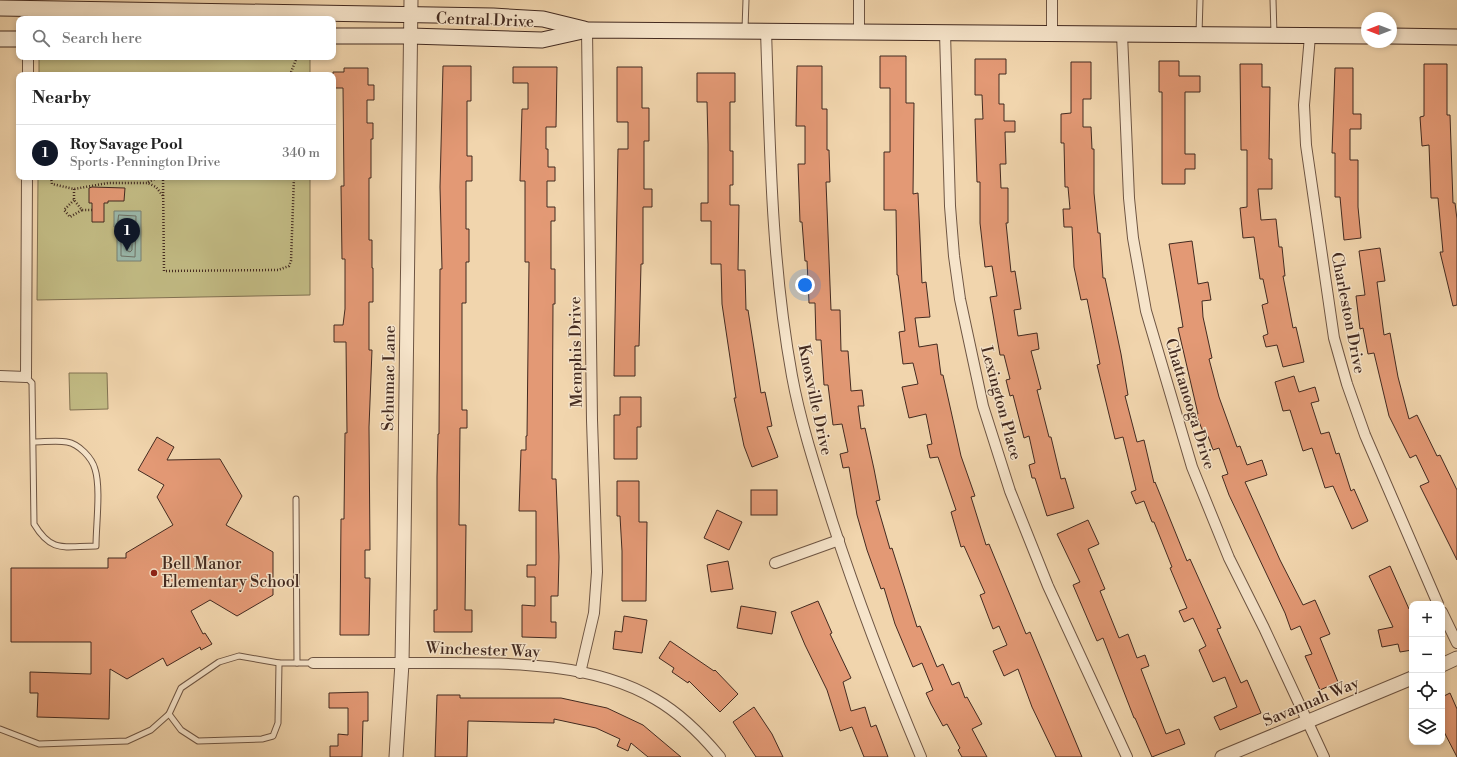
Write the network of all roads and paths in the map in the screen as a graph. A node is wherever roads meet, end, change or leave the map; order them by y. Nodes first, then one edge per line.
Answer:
1 (746, 0) edge
2 (859, 0) edge
3 (1052, 0) edge
4 (1200, 0) edge
5 (1273, 0) edge
6 (410, 7) edge
7 (0, 8) edge
8 (28, 14) edge
9 (587, 30) junction
10 (745, 31) junction
11 (766, 31) junction
12 (859, 32) junction
13 (945, 33) junction
14 (1052, 34) junction
15 (1122, 34) junction
16 (1199, 35) junction
17 (1274, 35) junction
18 (336, 36) edge
19 (410, 36) junction
20 (1310, 36) junction
21 (1361, 36) edge
22 (1397, 36) edge
23 (1457, 37) edge
24 (0, 39) edge
25 (16, 39) edge
26 (28, 60) edge
27 (296, 60) edge
28 (28, 72) edge
29 (291, 72) edge
30 (27, 180) edge
31 (51, 180) edge
32 (154, 180) edge
33 (164, 180) edge
34 (294, 180) edge
35 (148, 183) junction
36 (74, 189) junction
37 (164, 196) junction
38 (74, 200) junction
39 (82, 210) junction
40 (92, 210) dead end
41 (0, 376) edge
42 (26, 377) junction
43 (33, 442) junction
44 (296, 499) dead end
45 (839, 540) junction
46 (775, 563) dead end
47 (1437, 601) edge
48 (1445, 618) edge
49 (1457, 643) edge
50 (1457, 658) edge
51 (279, 663) junction
52 (297, 663) junction
53 (313, 663) joint
54 (402, 663) junction
55 (1445, 664) edge
56 (580, 672) junction
57 (1409, 679) edge
58 (169, 714) junction
59 (1307, 722) junction
60 (0, 729) edge
61 (396, 757) edge
62 (720, 757) edge
63 (920, 757) edge
64 (1127, 757) edge
65 (1222, 757) edge
66 (1324, 757) edge

1 - 10 lane
2 - 12 street
3 - 14 street
4 - 16 lane
5 - 17 lane
6 - 8 main road, Central Drive
6 - 9 main road, Central Drive
6 - 19 street, Schumac Lane
7 - 8 main road, Central Drive
9 - 10 main road, Central Drive
9 - 19 main road, Central Drive
9 - 56 street, Memphis Drive
10 - 11 main road, Central Drive
11 - 12 main road, Central Drive
11 - 45 street, Knoxville Drive
12 - 13 main road, Central Drive
13 - 14 main road, Central Drive
13 - 64 street, Lexington Place
14 - 15 main road, Central Drive
15 - 16 main road, Central Drive
15 - 59 street, Chattanooga Drive
16 - 17 main road, Central Drive
17 - 20 main road, Central Drive
18 - 19 main road, Central Drive
19 - 54 street, Schumac Lane
20 - 21 main road, Central Drive
20 - 47 street, Charleston Drive
22 - 23 main road
24 - 25 main road
26 - 28 street
27 - 29 path
30 - 42 street
31 - 36 path
32 - 35 path
33 - 37 path
34 - 37 path
35 - 36 path
35 - 37 path
36 - 38 path
38 - 39 path
38 - 39 path
39 - 40 path
41 - 42 street
42 - 43 lane
43 - 43 lane
44 - 52 lane
45 - 46 street
45 - 63 street, Knoxville Drive
48 - 49 street
50 - 55 street
51 - 52 lane
51 - 58 lane
51 - 58 lane
52 - 53 lane
53 - 54 street, Winchester Way
54 - 56 street, Winchester Way
54 - 61 street, Schumac Lane
56 - 62 street, Winchester Way
57 - 59 street, Savannah Way
58 - 60 lane
59 - 65 street, Savannah Way
59 - 66 street, Chattanooga Drive

